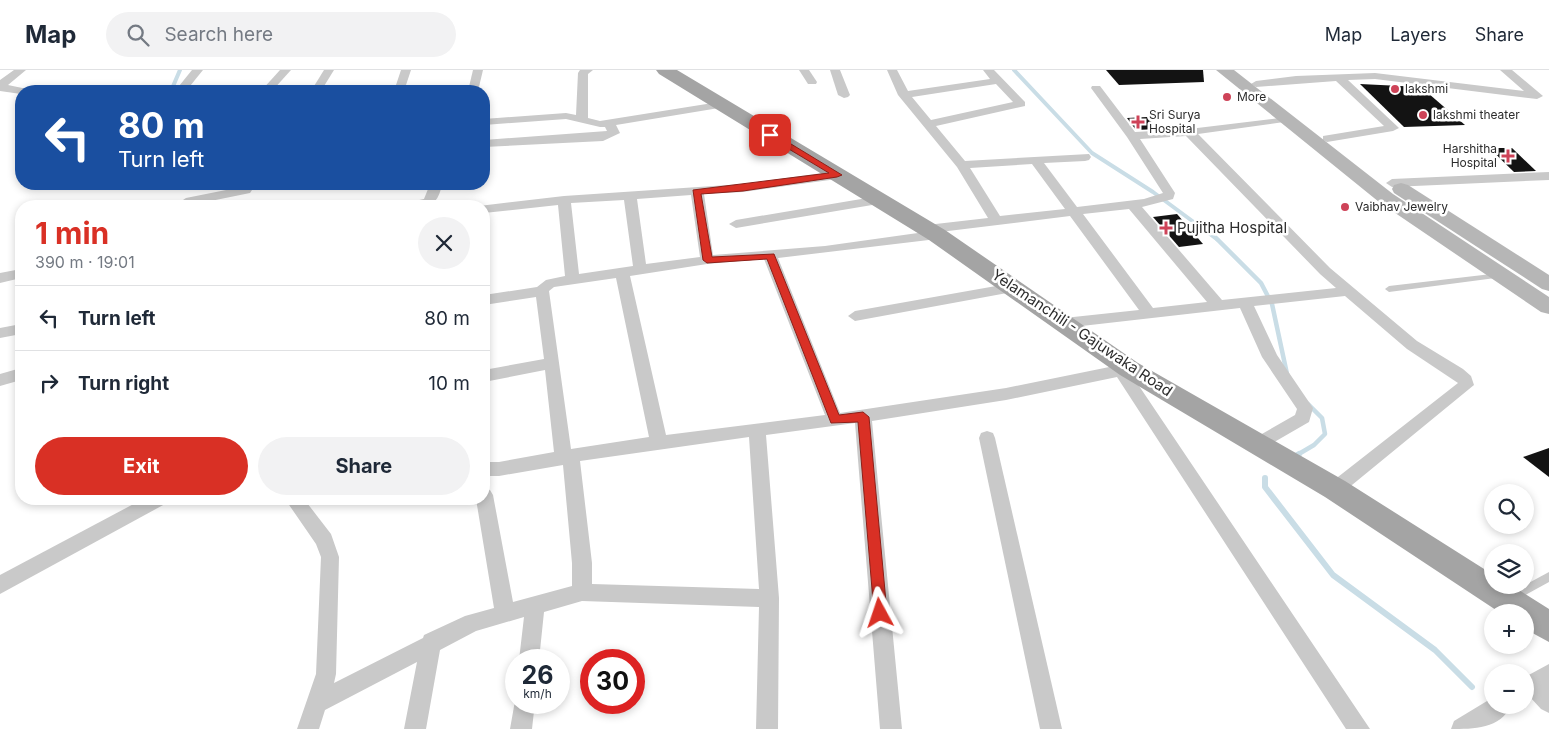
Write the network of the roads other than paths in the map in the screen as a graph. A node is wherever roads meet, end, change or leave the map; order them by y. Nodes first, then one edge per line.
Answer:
1 (21, 70) edge
2 (198, 70) edge
3 (286, 70) edge
4 (329, 70) edge
5 (406, 70) edge
6 (478, 70) edge
7 (588, 70) edge
8 (665, 70) edge
9 (804, 70) edge
10 (834, 70) edge
11 (892, 70) edge
12 (988, 70) edge
13 (1224, 70) edge
14 (1241, 70) edge
15 (1505, 70) edge
16 (1369, 73) edge
17 (1338, 77) junction
18 (996, 81) junction
19 (812, 82) dead end
20 (1256, 84) junction
21 (185, 85) edge
22 (272, 85) edge
23 (319, 85) edge
24 (401, 85) edge
25 (474, 85) edge
26 (1, 87) edge
27 (1096, 88) dead end
28 (15, 90) edge
29 (844, 95) dead end
30 (904, 95) junction
31 (1537, 96) junction
32 (1549, 98) edge
33 (719, 105) junction
34 (1284, 118) junction
35 (582, 119) junction
36 (490, 122) edge
37 (610, 122) junction
38 (927, 124) junction
39 (1189, 132) junction
40 (1132, 136) junction
41 (1327, 138) junction
42 (490, 144) edge
43 (1085, 157) dead end
44 (1036, 161) junction
45 (962, 166) junction
46 (837, 175) junction
47 (1549, 176) edge
48 (1392, 184) junction
49 (234, 190) edge
50 (696, 192) junction
51 (630, 196) junction
52 (1163, 197) joint
53 (194, 200) edge
54 (564, 200) junction
55 (879, 200) junction
56 (1132, 204) junction
57 (490, 208) edge
58 (1071, 210) junction
59 (995, 219) junction
60 (736, 224) dead end
61 (932, 232) junction
62 (770, 256) junction
63 (707, 260) junction
64 (640, 270) junction
65 (622, 272) junction
66 (15, 275) edge
67 (1502, 275) junction
68 (0, 278) edge
69 (572, 279) junction
70 (1549, 284) edge
71 (1012, 288) junction
72 (1388, 289) dead end
73 (542, 291) junction
74 (1349, 291) junction
75 (490, 299) edge
76 (1246, 304) junction
77 (1219, 307) junction
78 (1549, 308) edge
79 (1150, 314) junction
80 (855, 316) dead end
81 (1064, 323) junction
82 (15, 330) edge
83 (0, 333) edge
84 (552, 363) junction
85 (1125, 370) junction
86 (490, 375) edge
87 (15, 376) edge
88 (0, 380) edge
89 (863, 417) junction
90 (835, 420) junction
91 (757, 432) junction
92 (987, 438) dead end
93 (659, 443) junction
94 (1259, 444) junction
95 (567, 457) junction
96 (490, 469) edge
97 (1335, 489) junction
98 (149, 505) edge
99 (298, 505) edge
100 (486, 505) edge
101 (1549, 577) edge
102 (0, 585) edge
103 (582, 592) junction
104 (769, 598) junction
105 (1508, 599) junction
106 (535, 604) junction
107 (506, 613) junction
108 (1549, 627) edge
109 (432, 642) junction
110 (530, 649) edge
111 (1535, 683) edge
112 (1549, 702) edge
113 (317, 703) junction
114 (523, 714) edge
115 (1486, 714) edge
116 (308, 729) edge
117 (415, 729) edge
118 (521, 729) edge
119 (767, 729) edge
120 (891, 729) edge
121 (1051, 729) edge
122 (1359, 729) edge
123 (1462, 729) edge

1 - 26 street
2 - 21 street
3 - 22 street
4 - 23 street
5 - 24 street
6 - 25 street
7 - 35 street
8 - 33 main road, Yelamanchili - Gajuwaka Road
9 - 19 street
10 - 29 street
11 - 30 street
12 - 18 street
13 - 34 main road
14 - 20 main road
15 - 31 street
16 - 17 street
16 - 31 street
17 - 20 street
17 - 41 street
18 - 30 street
18 - 38 street
20 - 41 main road
26 - 28 street
27 - 40 street
30 - 38 street
31 - 32 street
33 - 37 street
33 - 46 main road, Yelamanchili - Gajuwaka Road
34 - 39 street
34 - 67 main road
35 - 36 street
35 - 37 street
37 - 42 street
38 - 45 street
39 - 40 street
39 - 74 street
40 - 52 street
41 - 48 main road
43 - 44 street
44 - 45 street
44 - 58 street
45 - 59 street
46 - 50 street
46 - 55 main road, Yelamanchili - Gajuwaka Road
47 - 48 street
48 - 70 main road
49 - 53 street
50 - 51 street
50 - 63 street
51 - 54 street
51 - 64 street
52 - 56 street
54 - 57 street
54 - 69 street
55 - 60 street
55 - 61 main road, Yelamanchili - Gajuwaka Road
56 - 58 street
56 - 77 street
58 - 59 street
58 - 79 street
59 - 61 street
61 - 62 street
61 - 71 main road, Yelamanchili - Gajuwaka Road
62 - 63 street
62 - 90 street
63 - 64 street
64 - 65 street
65 - 69 street
65 - 93 street
66 - 68 street
67 - 72 lane
67 - 78 main road
69 - 73 street
71 - 80 street
71 - 81 main road, Yelamanchili - Gajuwaka Road
73 - 75 street
73 - 84 street
74 - 76 street
74 - 97 street
76 - 77 street
76 - 94 street
77 - 79 street
79 - 81 street
81 - 85 main road, Yelamanchili - Gajuwaka Road
82 - 83 street
84 - 86 street
84 - 95 street
85 - 89 street
85 - 94 main road, Yelamanchili - Gajuwaka Road
85 - 122 street
87 - 88 street
89 - 90 street
89 - 120 street
90 - 91 street
91 - 93 street
91 - 104 street
92 - 121 street
93 - 95 street
94 - 97 main road, Yelamanchili - Gajuwaka Road
95 - 96 street
95 - 103 street
97 - 105 main road, Yelamanchili - Gajuwaka Road
98 - 102 street
99 - 113 street
100 - 107 street
101 - 105 lane
103 - 104 street
103 - 106 street
104 - 119 street
105 - 108 main road, Yelamanchili - Gajuwaka Road
106 - 107 street
106 - 110 street
107 - 109 street
109 - 113 street
109 - 117 street
111 - 112 street
113 - 116 street
114 - 118 street
115 - 123 street

